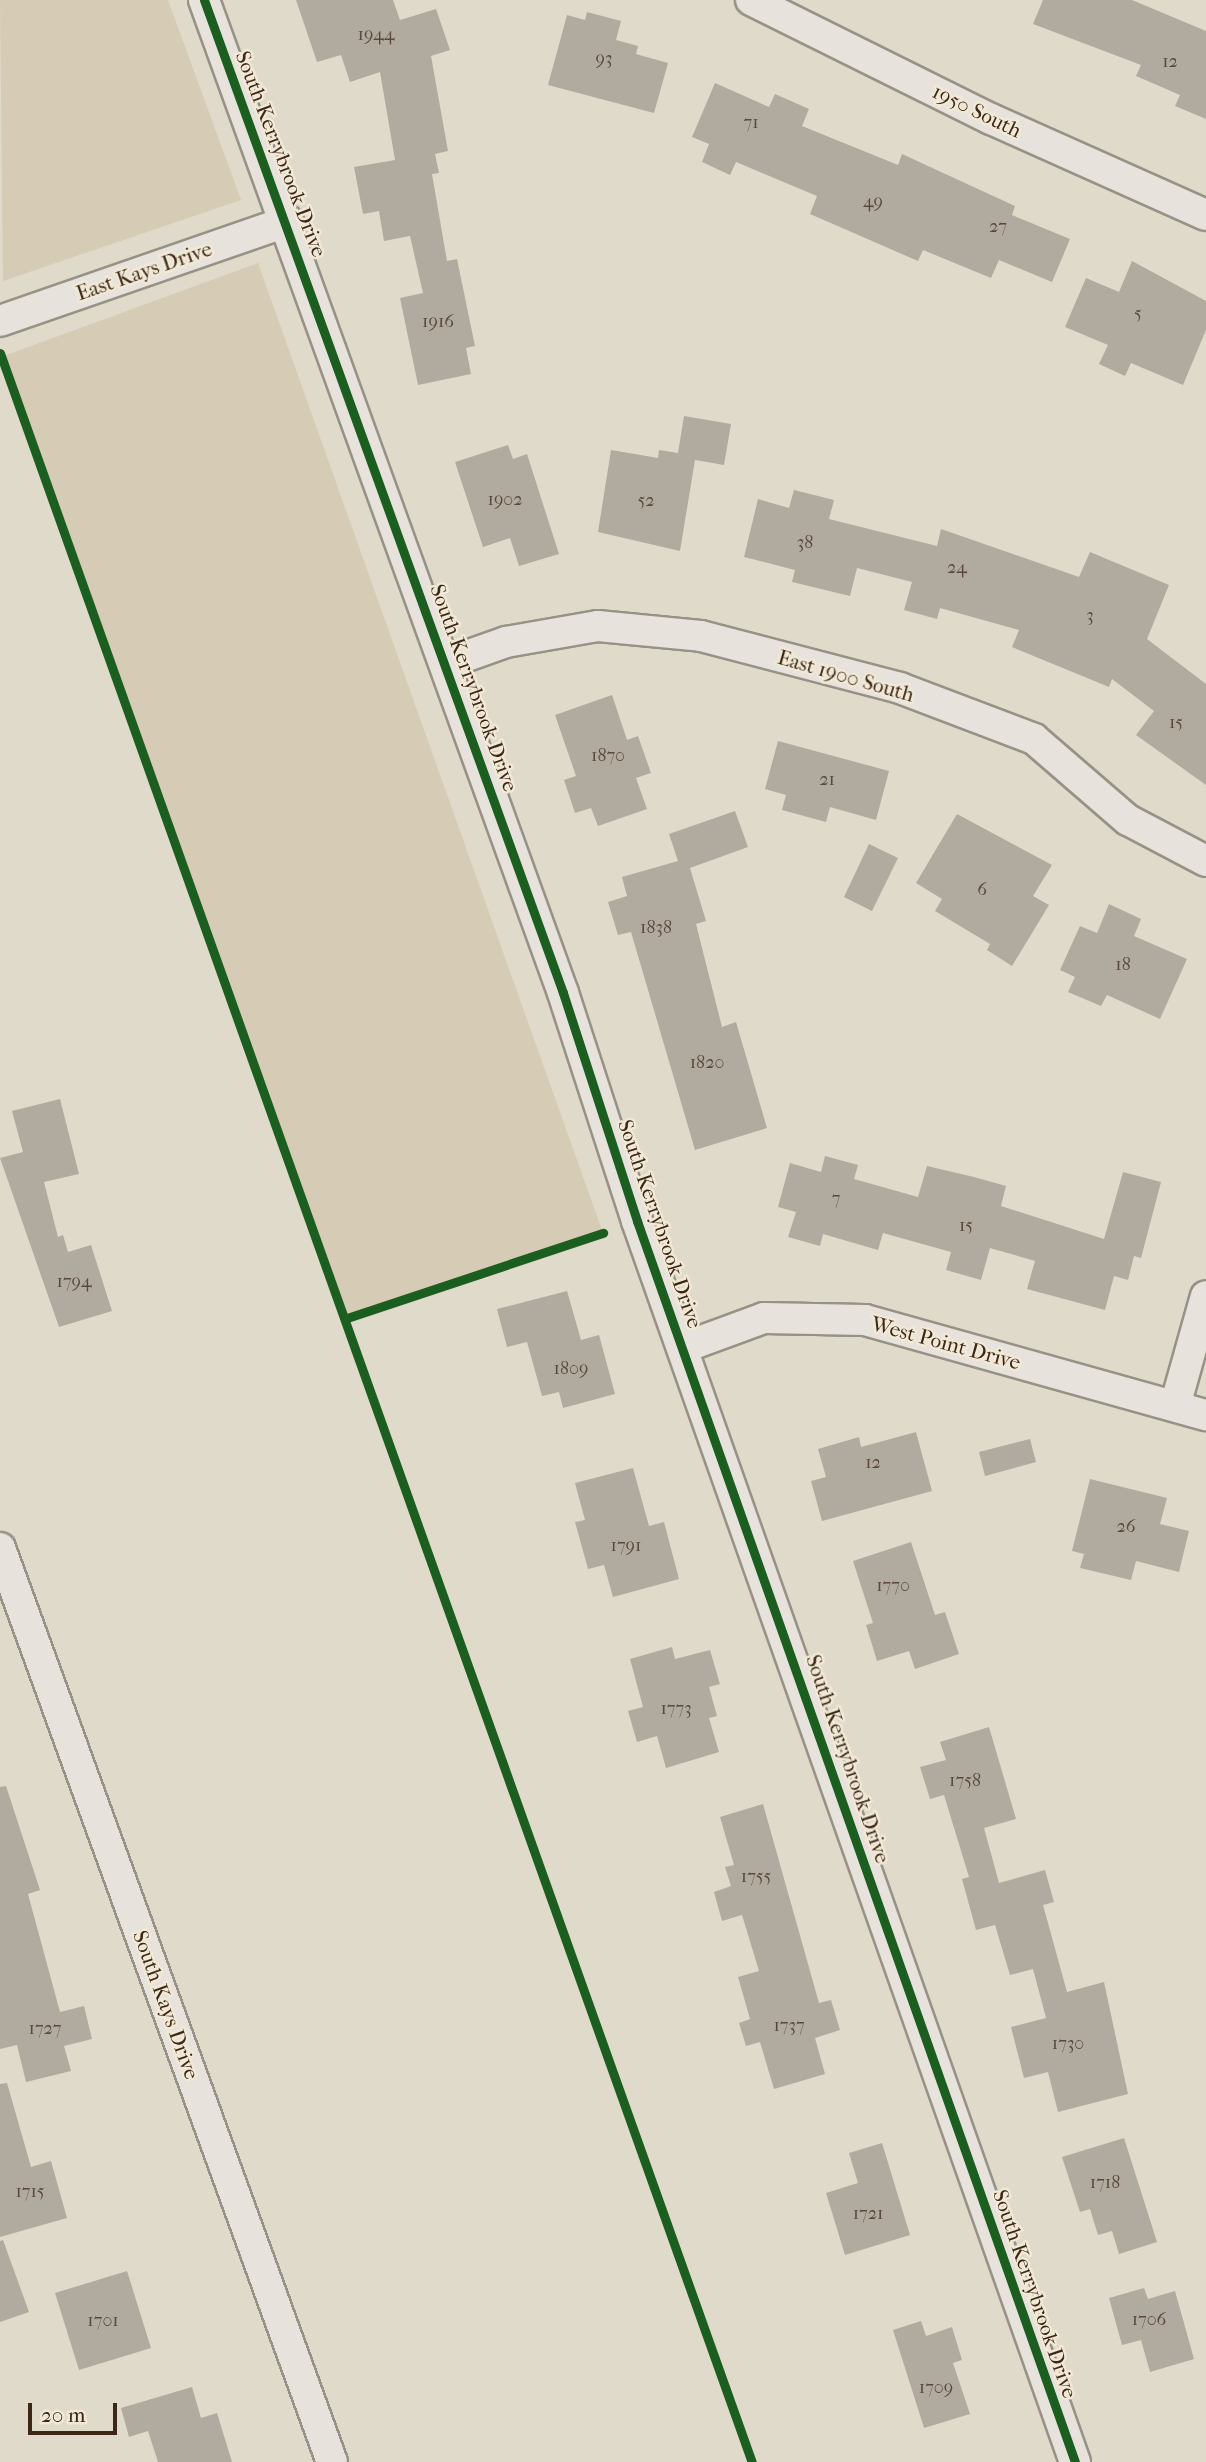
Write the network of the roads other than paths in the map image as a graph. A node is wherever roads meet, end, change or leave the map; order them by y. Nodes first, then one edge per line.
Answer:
1 (204, 0) edge
2 (751, 0) edge
3 (1206, 215) edge
4 (288, 220) junction
5 (0, 321) edge
6 (447, 663) junction
7 (1206, 862) edge
8 (1206, 1296) edge
9 (685, 1347) junction
10 (1175, 1406) junction
11 (1206, 1415) edge
12 (0, 1548) edge
13 (332, 2462) edge
14 (1075, 2462) edge

1 - 4 street, South Kerrybrook Drive
2 - 3 street, 1950 South
4 - 5 street, East Kays Drive
4 - 6 street, South Kerrybrook Drive
6 - 7 street, East 1900 South
6 - 9 street, South Kerrybrook Drive
8 - 10 street
9 - 10 street, West Point Drive
9 - 14 street, South Kerrybrook Drive
10 - 11 street, West Point Drive
12 - 13 street, South Kays Drive

